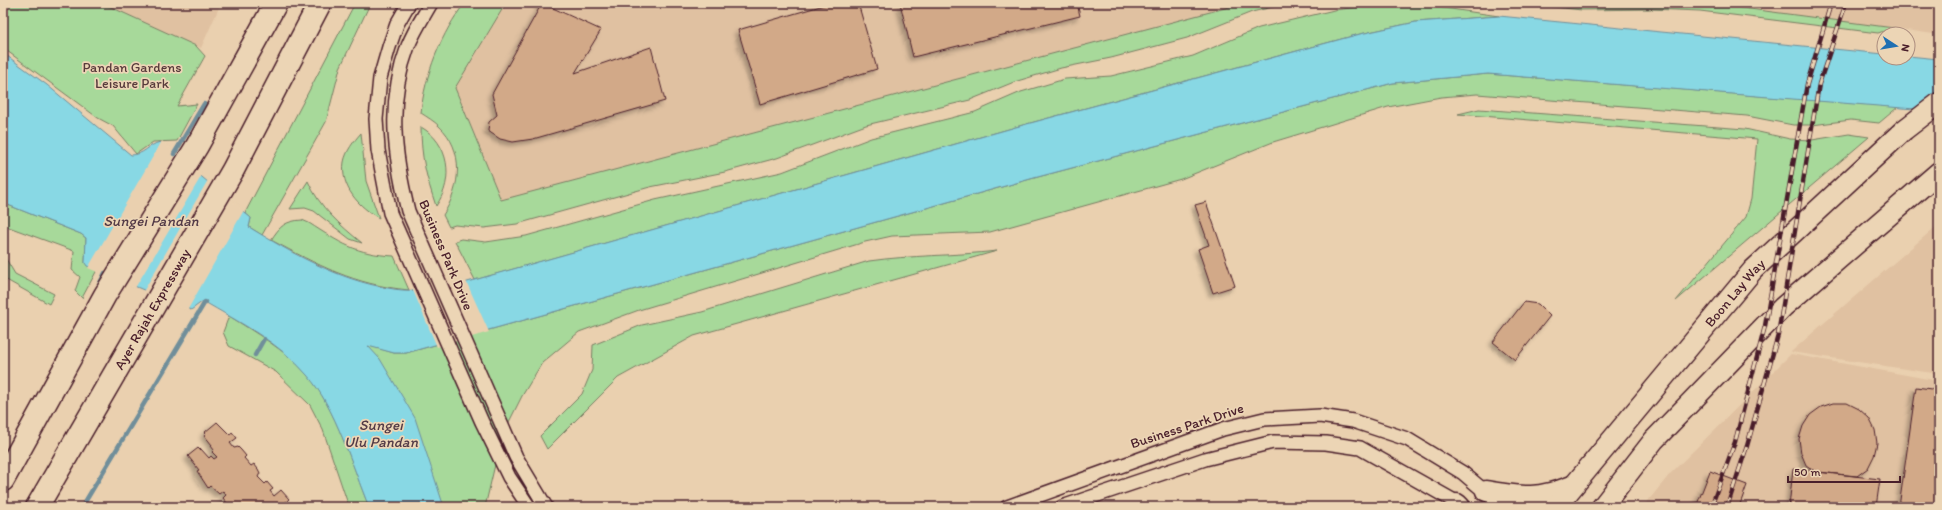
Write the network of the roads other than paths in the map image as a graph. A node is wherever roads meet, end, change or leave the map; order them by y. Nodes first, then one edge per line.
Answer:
1 (276, 3) edge
2 (320, 3) edge
3 (409, 3) edge
4 (432, 3) edge
5 (1939, 103) edge
6 (1939, 172) edge
7 (3, 480) edge
8 (1572, 486) junction
9 (1486, 491) junction
10 (1461, 506) edge
11 (37, 507) edge
12 (529, 507) edge
13 (546, 507) edge
14 (1007, 507) edge
15 (1062, 507) edge
16 (1503, 507) edge
17 (1556, 507) edge
18 (1602, 507) edge

1 - 7 highway
2 - 11 highway, Ayer Rajah Expressway
3 - 12 street
4 - 13 street, Business Park Drive
5 - 8 main road, Boon Lay Way
6 - 18 main road
8 - 9 main road
8 - 17 main road, Boon Lay Way
9 - 14 street, Business Park Drive
9 - 16 street, Business Park Drive
10 - 15 street

